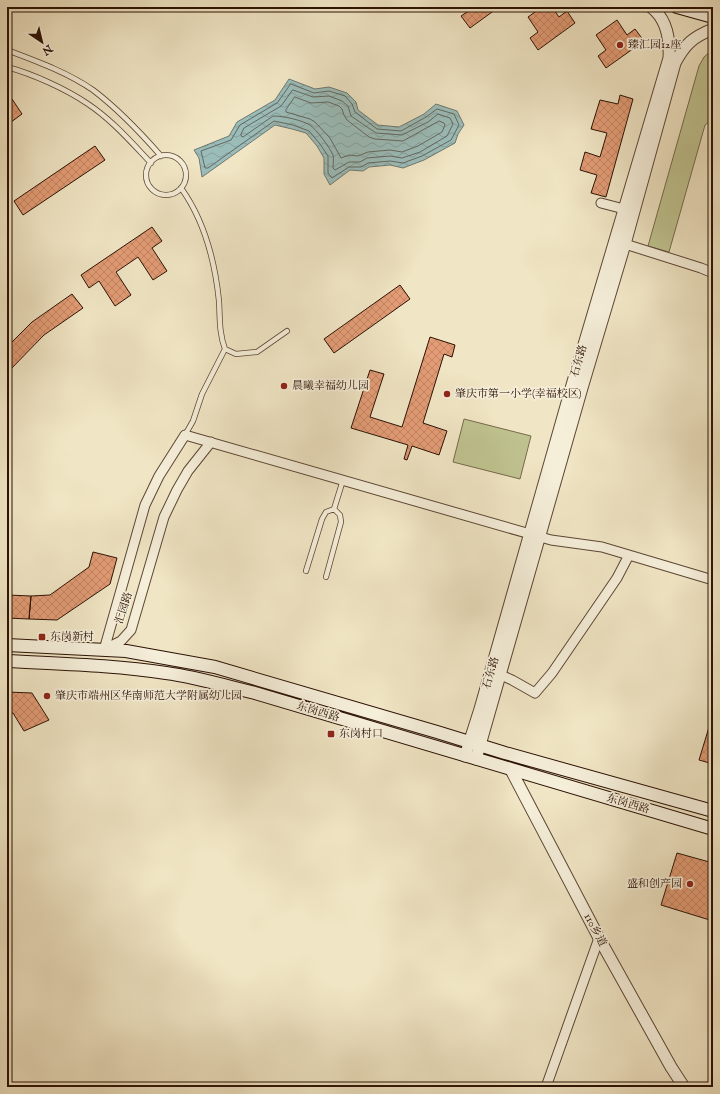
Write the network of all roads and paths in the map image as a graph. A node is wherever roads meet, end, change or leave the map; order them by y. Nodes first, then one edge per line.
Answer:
1 (651, 7) edge
2 (677, 7) edge
3 (713, 17) edge
4 (713, 29) edge
5 (7, 50) edge
6 (7, 67) edge
7 (161, 156) junction
8 (151, 163) junction
9 (181, 188) junction
10 (601, 203) dead end
11 (624, 209) junction
12 (626, 244) junction
13 (713, 273) edge
14 (286, 331) dead end
15 (225, 350) junction
16 (185, 435) junction
17 (210, 442) junction
18 (343, 480) junction
19 (334, 509) junction
20 (535, 535) junction
21 (629, 555) junction
22 (306, 571) dead end
23 (326, 577) dead end
24 (713, 580) edge
25 (7, 645) edge
26 (104, 650) junction
27 (7, 661) edge
28 (501, 675) junction
29 (475, 744) junction
30 (471, 758) junction
31 (511, 770) junction
32 (713, 811) edge
33 (713, 829) edge
34 (600, 938) junction
35 (546, 1087) edge
36 (684, 1087) edge

1 - 11 street, 石东路
2 - 3 main road
4 - 12 street, 石东路
5 - 7 lane
6 - 8 lane
7 - 8 lane
7 - 9 lane
8 - 9 lane
9 - 15 lane
10 - 11 street
11 - 20 street, 石东路
12 - 13 street
12 - 20 street, 石东路
14 - 15 lane
15 - 16 lane
16 - 17 street
16 - 26 street, 汇园路
17 - 18 street
17 - 26 street, 汇园路
18 - 19 lane
18 - 20 street
19 - 22 lane
19 - 23 lane
20 - 21 street
20 - 28 street, 石东路
20 - 29 street, 石东路
21 - 24 street
21 - 28 street
25 - 26 main road, 东岗西路
26 - 29 main road, 东岗西路
27 - 30 main road, 东岗西路
28 - 29 street, 石东路
29 - 30 street
29 - 32 main road, 东岗西路
30 - 31 main road, 东岗西路
31 - 33 main road, 东岗西路
31 - 34 street, 110乡道
34 - 35 street
34 - 36 street, 110乡道

